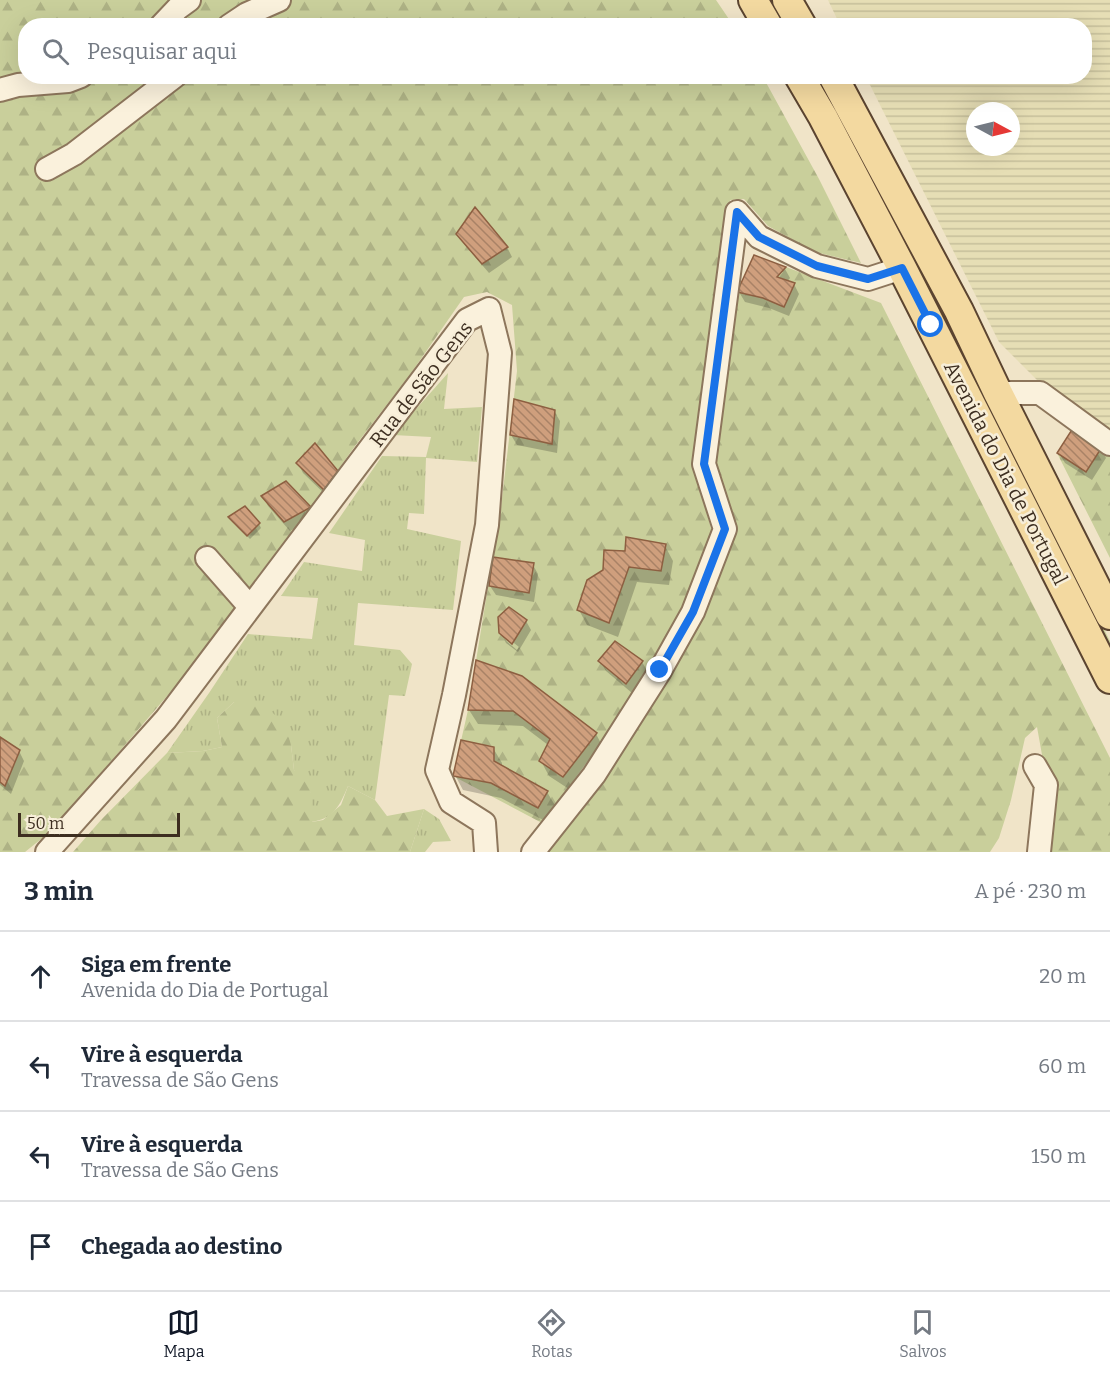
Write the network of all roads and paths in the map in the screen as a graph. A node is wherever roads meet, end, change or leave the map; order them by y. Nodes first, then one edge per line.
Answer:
1 (189, 0) edge
2 (279, 0) edge
3 (753, 0) edge
4 (787, 0) edge
5 (169, 18) edge
6 (241, 18) edge
7 (763, 18) edge
8 (797, 18) edge
9 (30, 84) edge
10 (165, 84) edge
11 (804, 84) edge
12 (837, 84) edge
13 (0, 90) edge
14 (47, 169) dead end
15 (902, 268) junction
16 (998, 393) junction
17 (1110, 444) edge
18 (207, 558) dead end
19 (250, 607) junction
20 (1110, 615) edge
21 (1110, 679) edge
22 (1035, 766) dead end
23 (47, 852) edge
24 (486, 852) edge
25 (533, 852) edge
26 (1039, 852) edge

1 - 5 street
2 - 6 street
3 - 7 main road
4 - 8 main road
9 - 13 street
10 - 14 street
11 - 15 main road, Avenida do Dia de Portugal
12 - 16 main road, Avenida do Dia de Portugal
15 - 21 main road, Avenida do Dia de Portugal
15 - 25 street
16 - 17 street
16 - 20 main road, Avenida do Dia de Portugal
18 - 19 street
19 - 23 street, Rua de São Gens
19 - 24 street, Rua de São Gens
22 - 26 street

